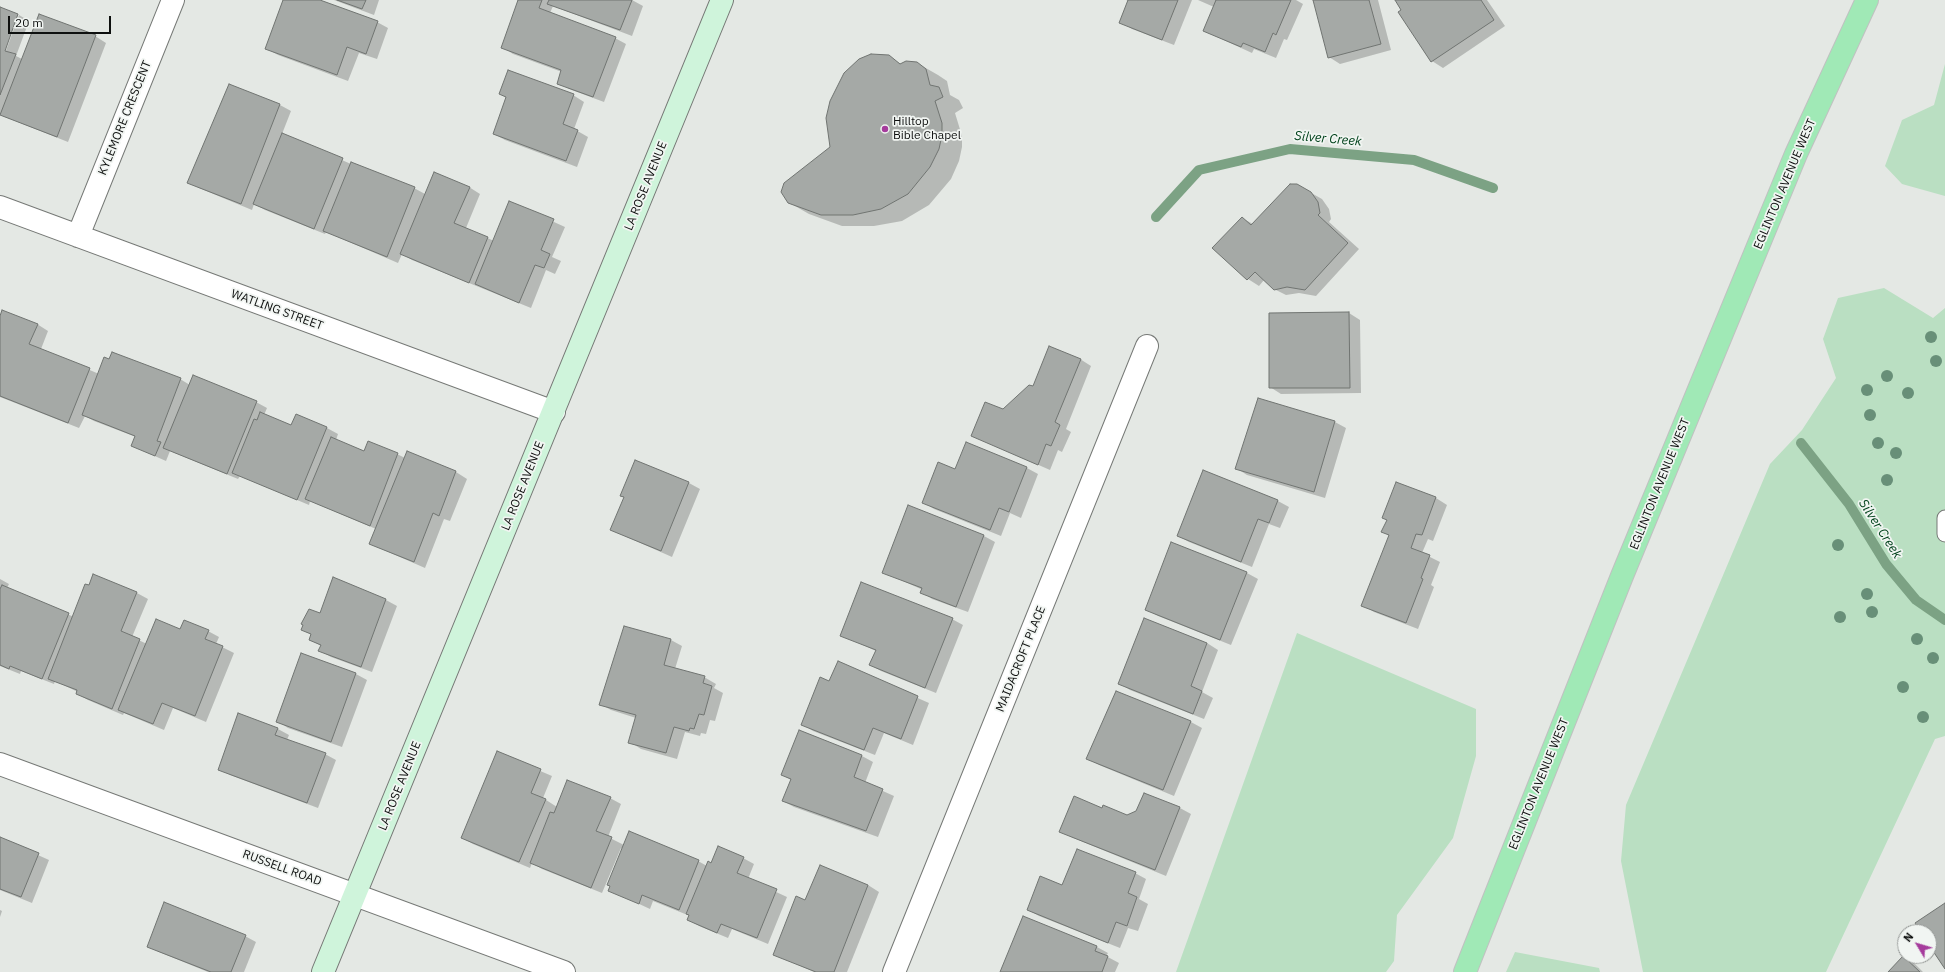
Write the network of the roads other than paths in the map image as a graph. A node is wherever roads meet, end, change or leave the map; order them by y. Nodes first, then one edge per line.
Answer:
1 (173, 0) edge
2 (722, 0) edge
3 (1867, 0) edge
4 (0, 207) edge
5 (78, 236) junction
6 (1147, 346) dead end
7 (554, 412) junction
8 (1945, 518) edge
9 (1945, 534) edge
10 (0, 764) edge
11 (355, 894) junction
12 (323, 972) edge
13 (564, 972) edge
14 (894, 972) edge
15 (1465, 972) edge

1 - 5 street, KYLEMORE CRESCENT
2 - 7 street, LA ROSE AVENUE
3 - 15 main road, EGLINTON AVENUE WEST
4 - 5 street, WATLING STREET
5 - 7 street, WATLING STREET
6 - 14 street, MAIDACROFT PLACE
7 - 11 street, LA ROSE AVENUE
8 - 9 lane
10 - 11 street, RUSSELL ROAD
11 - 12 street, LA ROSE AVENUE
11 - 13 street, RUSSELL ROAD

